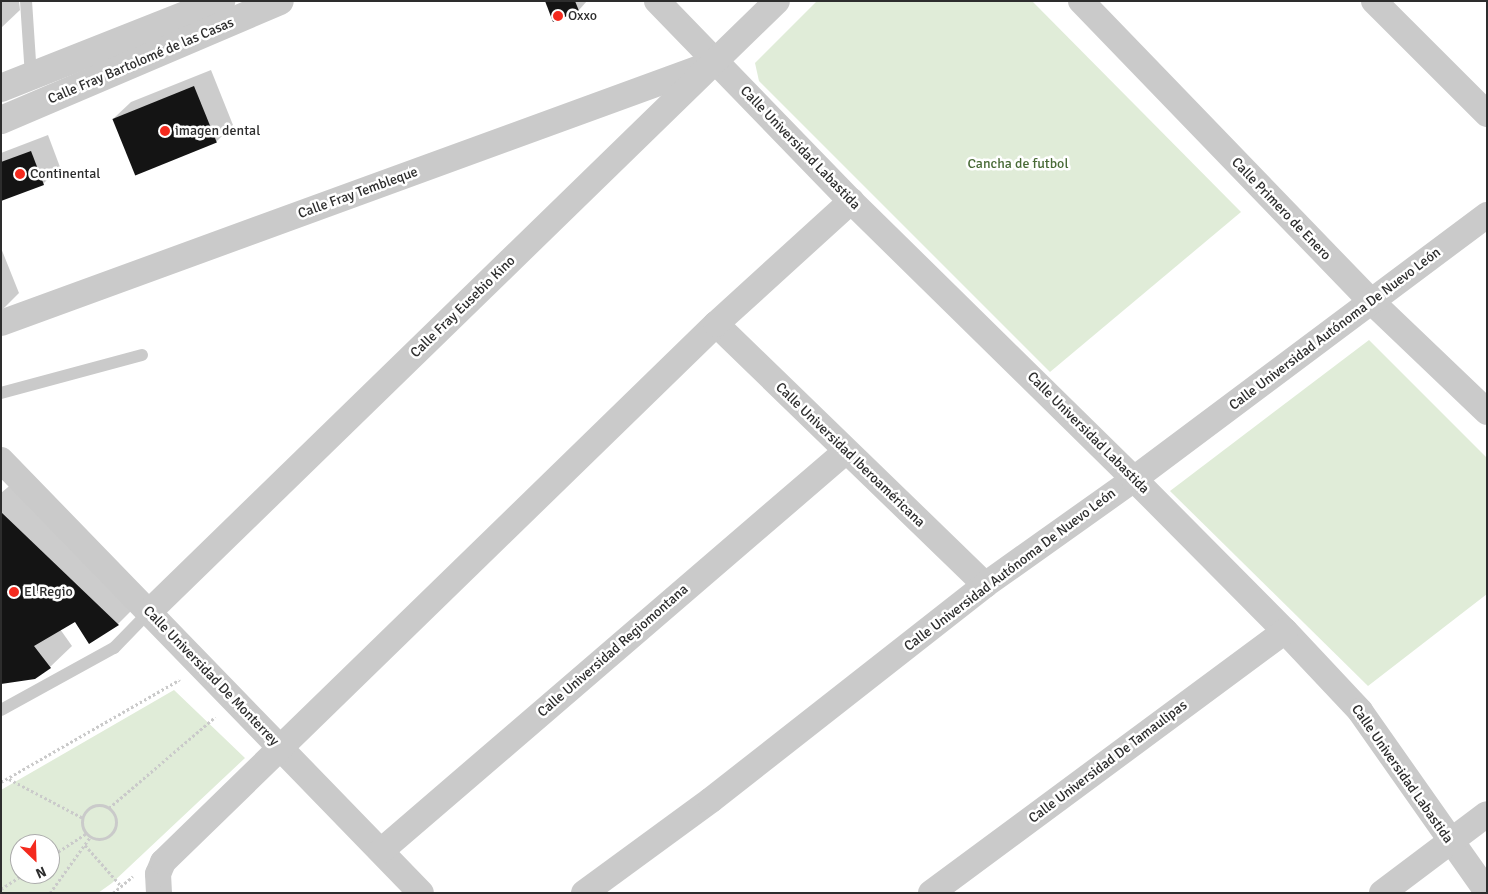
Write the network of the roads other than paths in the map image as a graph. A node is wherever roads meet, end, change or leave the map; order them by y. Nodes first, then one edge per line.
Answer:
1 (26, 1) edge
2 (280, 1) edge
3 (657, 1) edge
4 (777, 1) edge
5 (1081, 1) edge
6 (1374, 1) edge
7 (206, 4) edge
8 (715, 62) junction
9 (31, 77) junction
10 (1, 88) edge
11 (1487, 114) edge
12 (1, 120) edge
13 (850, 201) junction
14 (1487, 216) edge
15 (1372, 302) junction
16 (1, 323) edge
17 (716, 324) junction
18 (142, 355) dead end
19 (1, 392) edge
20 (1487, 412) edge
21 (845, 452) junction
22 (1, 460) edge
23 (1134, 479) junction
24 (985, 586) junction
25 (149, 612) junction
26 (1285, 631) junction
27 (1, 710) edge
28 (280, 747) junction
29 (1487, 814) edge
30 (1450, 842) junction
31 (381, 851) junction
32 (1487, 892) edge
33 (159, 893) edge
34 (421, 893) edge
35 (584, 893) edge
36 (931, 893) edge
37 (1382, 893) edge

1 - 9 lane
2 - 12 street, Calle Fray Bartolomé de las Casas
3 - 8 street, Calle Universidad Labastida
4 - 8 street, Calle Fray Eusebio Kino
5 - 15 street, Calle Primero de Enero
6 - 11 street
7 - 9 street, Calle Fray Bartolomé de las Casas
8 - 13 street, Calle Universidad Labastida
8 - 16 street, Calle Fray Tembleque
8 - 25 street, Calle Fray Eusebio Kino
9 - 10 street, Calle Fray Bartolomé de las Casas
13 - 17 street
13 - 23 street, Calle Universidad Labastida
14 - 15 street, Calle Universidad Autónoma De Nuevo León
15 - 20 street, Calle Primero de Enero
15 - 23 street, Calle Universidad Autónoma De Nuevo León
17 - 21 street, Calle Universidad Iberoaméricana
17 - 28 street
18 - 19 lane
21 - 24 street, Calle Universidad Iberoaméricana
21 - 31 street, Calle Universidad Regiomontana
22 - 25 street, Calle Universidad De Monterrey
23 - 24 street, Calle Universidad Autónoma De Nuevo León
23 - 26 street, Calle Universidad Labastida
24 - 35 street, Calle Universidad Autónoma De Nuevo León
25 - 27 lane
25 - 28 street, Calle Universidad De Monterrey
26 - 30 street, Calle Universidad Labastida
26 - 36 street, Calle Universidad De Tamaulipas
28 - 31 street, Calle Universidad De Monterrey
28 - 33 street
29 - 30 street
30 - 32 street, Calle Universidad Labastida
30 - 37 street
31 - 34 street, Calle Universidad De Monterrey

